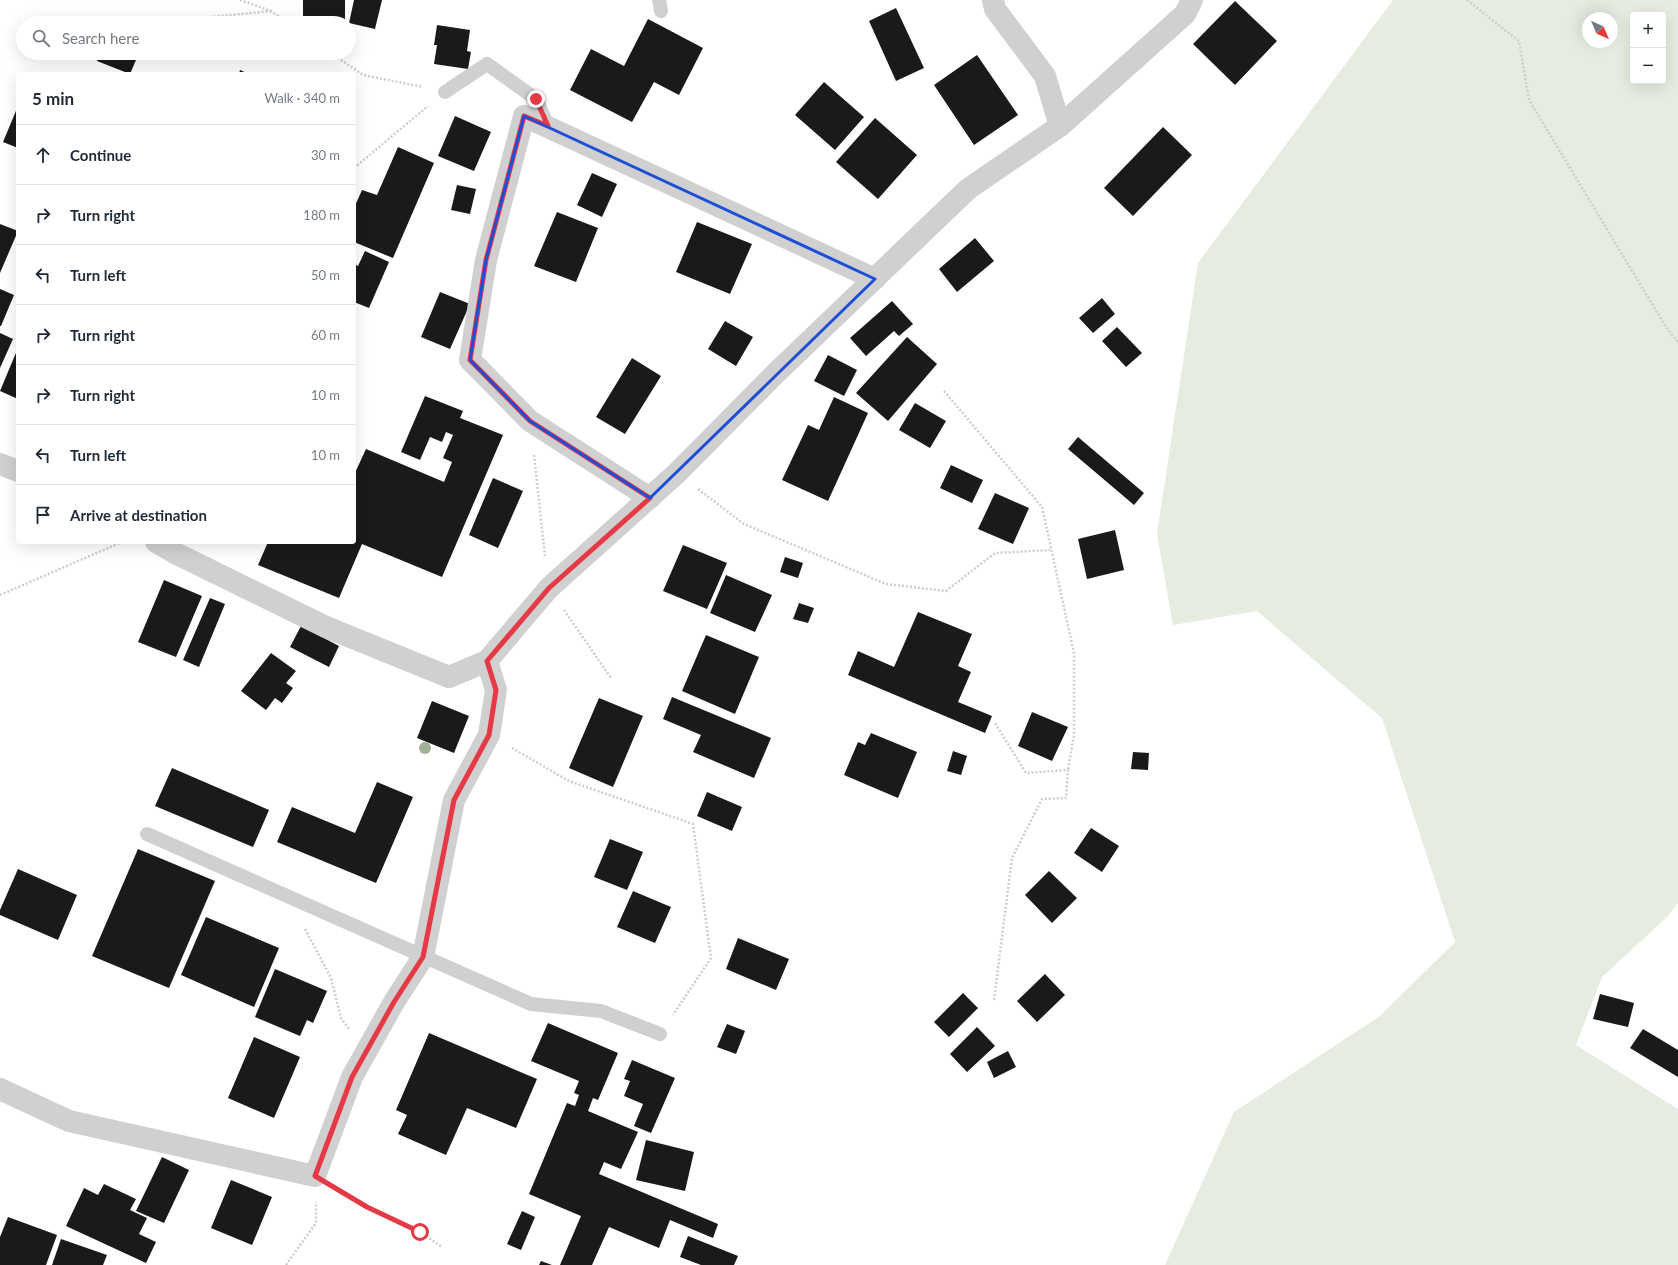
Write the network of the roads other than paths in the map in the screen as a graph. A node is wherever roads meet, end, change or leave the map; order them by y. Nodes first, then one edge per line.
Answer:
1 (993, 0) edge
2 (1192, 0) edge
3 (445, 92) road end
4 (548, 126) junction
5 (1060, 126) junction
6 (875, 279) junction
7 (0, 464) edge
8 (16, 470) edge
9 (650, 498) junction
10 (159, 544) edge
11 (487, 661) junction
12 (147, 834) dead end
13 (423, 957) junction
14 (660, 1034) road end
15 (0, 1089) edge

1 - 5 street
2 - 5 street
3 - 4 lane
4 - 6 street
4 - 9 street
5 - 6 street
6 - 9 street
7 - 8 street
9 - 11 street
10 - 11 street
11 - 13 street
12 - 13 lane
13 - 14 lane
13 - 15 street

